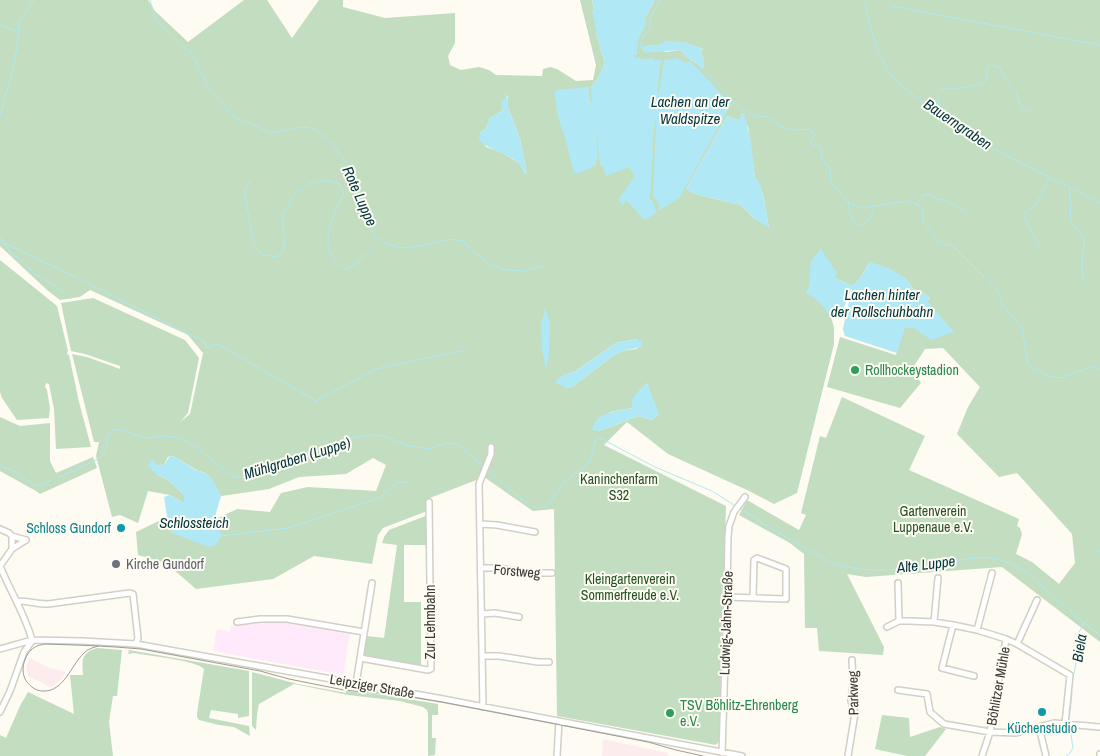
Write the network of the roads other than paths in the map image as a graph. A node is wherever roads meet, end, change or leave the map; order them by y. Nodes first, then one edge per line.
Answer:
1 (491, 447) dead end
2 (745, 497) dead end
3 (429, 502) dead end
4 (480, 524) junction
5 (0, 528) edge
6 (535, 532) dead end
7 (12, 536) junction
8 (12, 549) junction
9 (481, 568) junction
10 (0, 569) edge
11 (552, 573) dead end
12 (992, 573) dead end
13 (938, 578) dead end
14 (372, 582) dead end
15 (898, 583) dead end
16 (727, 597) junction
17 (753, 598) junction
18 (1037, 600) dead end
19 (17, 601) junction
20 (482, 614) junction
21 (519, 617) dead end
22 (899, 621) junction
23 (237, 622) dead end
24 (934, 622) junction
25 (953, 624) junction
26 (887, 627) dead end
27 (976, 630) junction
28 (364, 632) junction
29 (1006, 639) junction
30 (32, 640) junction
31 (136, 644) junction
32 (1017, 644) junction
33 (0, 650) edge
34 (482, 656) junction
35 (360, 658) junction
36 (852, 660) dead end
37 (549, 662) dead end
38 (974, 676) dead end
39 (356, 684) junction
40 (898, 690) dead end
41 (483, 706) junction
42 (0, 712) edge
43 (559, 721) junction
44 (1065, 724) junction
45 (1039, 727) junction
46 (1100, 727) edge
47 (990, 732) junction
48 (722, 753) junction
49 (557, 756) edge
50 (742, 756) edge
51 (848, 756) edge
52 (982, 756) edge
53 (1046, 756) edge

1 - 4 street, Forstweg
2 - 16 street, Ludwig-Jahn-Straße
3 - 35 street, Zur Lehmbahn
4 - 6 street
4 - 9 street, Forstweg
5 - 7 street
7 - 8 street
7 - 8 street
8 - 10 street
9 - 11 street, Forstweg
9 - 20 street, Forstweg
10 - 19 street
12 - 27 street
13 - 24 street
14 - 28 street
15 - 22 street
16 - 17 street
16 - 48 street, Ludwig-Jahn-Straße
17 - 17 street
18 - 32 street
19 - 30 street
19 - 31 street
20 - 21 street
20 - 34 street, Forstweg
22 - 24 street
22 - 26 street
23 - 28 street
24 - 25 street
25 - 27 street
25 - 38 street
27 - 29 street
28 - 35 street
29 - 32 street
29 - 47 street, Böhlitzer Mühle
30 - 31 street, Leipziger Straße
30 - 33 street, Leipziger Straße
30 - 42 street
31 - 39 street, Leipziger Straße
32 - 44 street
34 - 37 street
34 - 41 street, Forstweg
35 - 39 street
36 - 51 street, Parkweg
39 - 41 street, Leipziger Straße
40 - 47 street
41 - 43 street, Leipziger Straße
43 - 48 street, Leipziger Straße
43 - 49 street
44 - 45 street
44 - 46 street
45 - 47 street
45 - 53 street
47 - 52 street, Böhlitzer Mühle
48 - 50 street, Leipziger Straße

